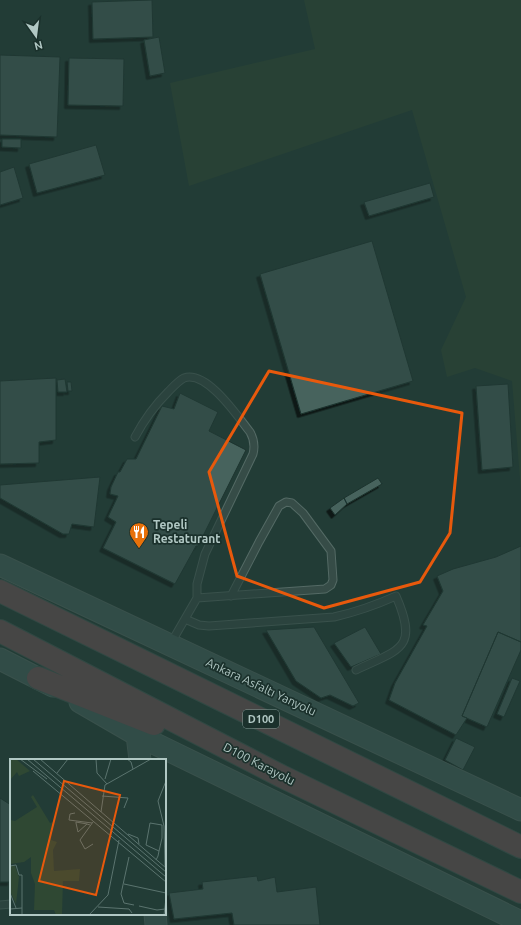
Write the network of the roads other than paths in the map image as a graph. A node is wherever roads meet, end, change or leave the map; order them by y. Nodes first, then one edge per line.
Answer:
1 (135, 437) dead end
2 (0, 565) edge
3 (0, 588) edge
4 (10, 596) edge
5 (231, 596) junction
6 (197, 598) junction
7 (185, 618) junction
8 (0, 630) edge
9 (170, 645) junction
10 (0, 659) edge
11 (356, 670) dead end
12 (38, 678) junction
13 (137, 735) junction
14 (140, 759) edge
15 (281, 776) junction
16 (521, 810) edge
17 (521, 847) edge
18 (521, 892) edge
19 (10, 904) edge
20 (0, 905) edge
21 (521, 922) edge

1 - 6 lane
2 - 9 main road, Ankara Asfaltı Yanyolu
3 - 4 highway
4 - 17 highway, D100
5 - 5 lane
5 - 6 lane
6 - 7 lane
7 - 9 lane
7 - 11 lane
8 - 15 highway, D100 Karayolu
9 - 16 main road, Ankara Asfaltı Yanyolu
10 - 12 main road
12 - 13 main road
12 - 15 highway
13 - 14 main road
13 - 21 main road
15 - 18 highway, D100 Karayolu
19 - 20 lane

